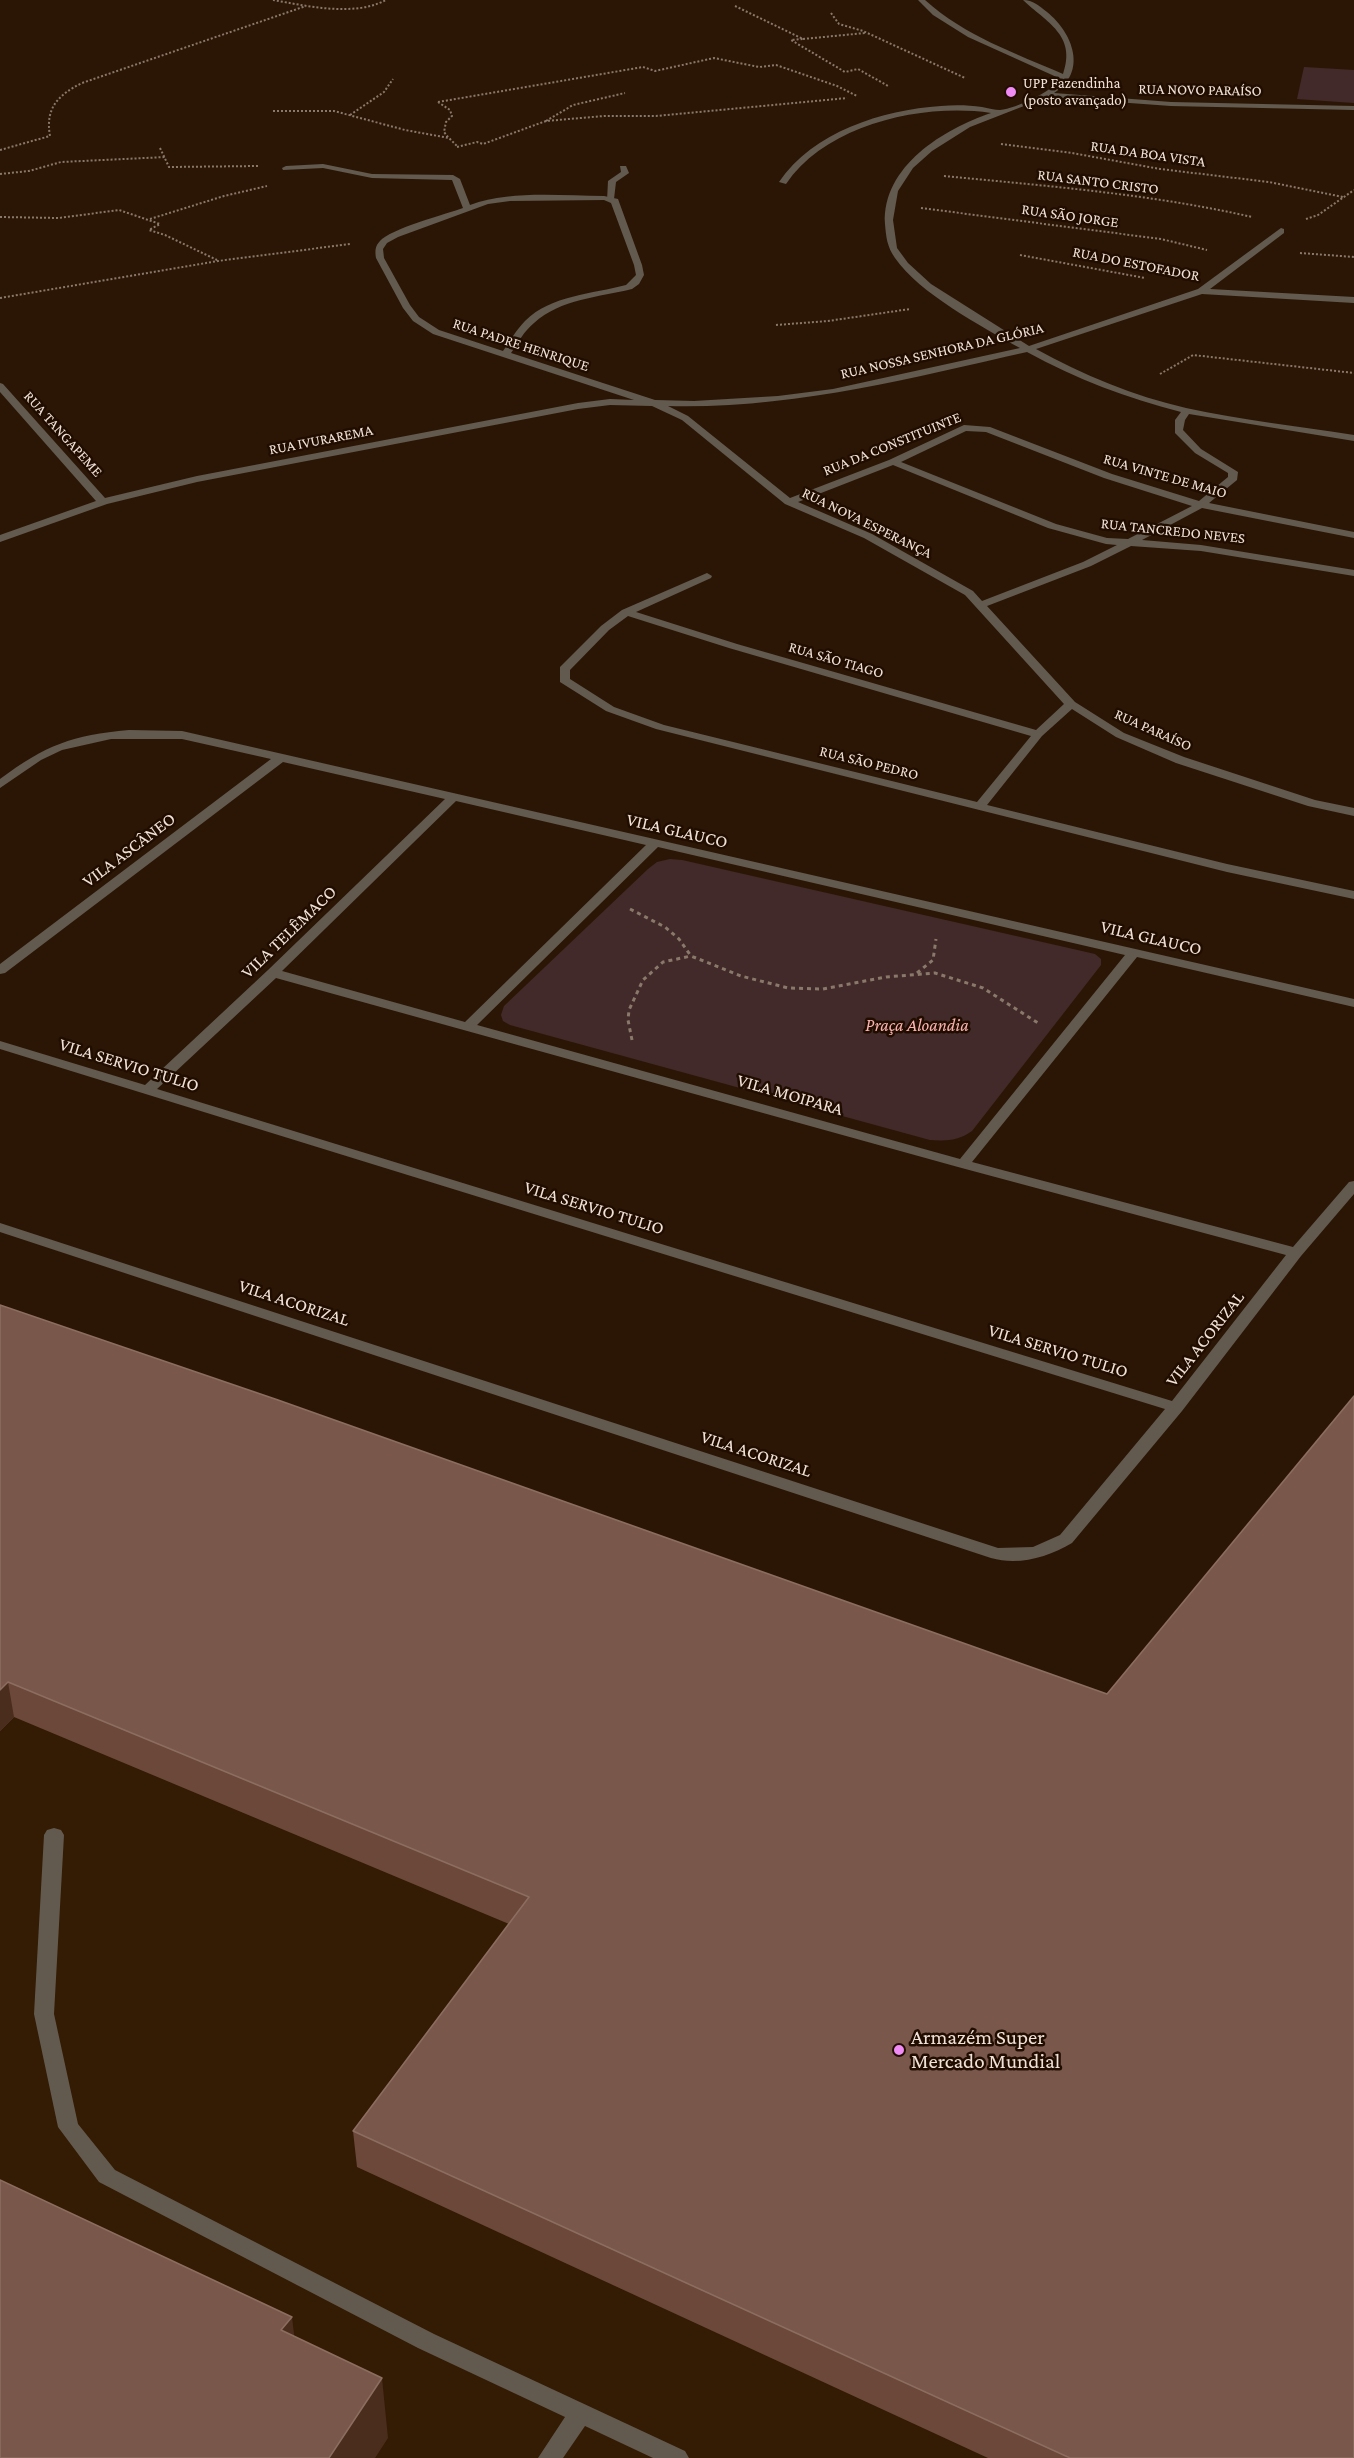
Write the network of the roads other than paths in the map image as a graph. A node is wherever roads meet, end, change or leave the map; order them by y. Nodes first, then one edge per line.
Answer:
1 (921, 0) edge
2 (1026, 0) edge
3 (1066, 78) junction
4 (1046, 95) junction
5 (1354, 108) edge
6 (1003, 112) junction
7 (286, 168) road end
8 (623, 168) dead end
9 (783, 182) dead end
10 (610, 199) junction
11 (467, 208) junction
12 (1283, 228) road end
13 (1201, 291) junction
14 (1354, 300) edge
15 (1028, 349) junction
16 (506, 354) junction
17 (0, 386) edge
18 (654, 403) junction
19 (1187, 411) junction
20 (973, 427) joint
21 (1354, 438) edge
22 (893, 462) junction
23 (103, 502) junction
24 (789, 502) junction
25 (1201, 505) junction
26 (1354, 535) edge
27 (0, 539) edge
28 (1127, 544) junction
29 (1354, 573) edge
30 (706, 576) dead end
31 (981, 605) junction
32 (627, 612) junction
33 (1071, 704) junction
34 (1038, 734) junction
35 (279, 759) junction
36 (0, 784) edge
37 (454, 797) junction
38 (980, 806) junction
39 (1354, 812) edge
40 (654, 844) junction
41 (1354, 895) edge
42 (1133, 953) junction
43 (0, 970) edge
44 (273, 973) junction
45 (1354, 1003) edge
46 (469, 1026) junction
47 (0, 1045) edge
48 (147, 1091) junction
49 (963, 1164) junction
50 (1354, 1185) edge
51 (0, 1227) edge
52 (1296, 1253) junction
53 (1176, 1407) junction
54 (54, 1834) dead end
55 (581, 2413) junction
56 (550, 2458) edge
57 (677, 2458) edge

1 - 3 street
2 - 3 street
3 - 4 street
4 - 5 street, RUA NOVO PARAÍSO
4 - 6 street
6 - 9 street
6 - 15 street
7 - 11 street
8 - 10 street
10 - 11 street
10 - 16 street
11 - 16 street, RUA PADRE HENRIQUE
12 - 13 street, RUA NOSSA SENHORA DA GLÓRIA
13 - 14 street, RUA DO ESTOFADOR
13 - 15 street, RUA NOSSA SENHORA DA GLÓRIA
15 - 18 street, RUA NOSSA SENHORA DA GLÓRIA
15 - 19 street
16 - 18 street, RUA PADRE HENRIQUE
17 - 23 street, RUA TANGAPEME
18 - 23 street, RUA IVURAREMA
18 - 24 street, RUA NOVA ESPERANÇA
19 - 21 street
19 - 25 street
20 - 22 street, RUA DA CONSTITUINTE
20 - 25 street, RUA VINTE DE MAIO
22 - 24 street, RUA DA CONSTITUINTE
22 - 28 street, RUA TANCREDO NEVES
23 - 27 street, RUA IVURAREMA
24 - 31 street, RUA NOVA ESPERANÇA
25 - 26 street, RUA VINTE DE MAIO
25 - 28 street
28 - 29 street, RUA TANCREDO NEVES
28 - 31 street
30 - 32 street, RUA SÃO PEDRO
31 - 33 street, RUA PARAÍSO
32 - 34 street, RUA SÃO TIAGO
32 - 38 street, RUA SÃO PEDRO
33 - 34 street
33 - 39 street, RUA PARAÍSO
34 - 38 street
35 - 36 street, VILA GLAUCO
35 - 37 street, VILA GLAUCO
35 - 43 street, VILA ASCÂNEO
37 - 40 street, VILA GLAUCO
37 - 44 street, VILA TELÊMACO
38 - 41 street, RUA SÃO PEDRO
40 - 42 street, VILA GLAUCO
40 - 46 street
42 - 45 street, VILA GLAUCO
42 - 49 street
44 - 46 street, VILA MOIPARA
44 - 48 street, VILA TELÊMACO
46 - 49 street, VILA MOIPARA
47 - 48 street, VILA SERVIO TULIO
48 - 53 street, VILA SERVIO TULIO
49 - 52 street, VILA MOIPARA
50 - 52 street, VILA ACORIZAL
51 - 53 street, VILA ACORIZAL
52 - 53 street, VILA ACORIZAL
54 - 55 street
55 - 56 street
55 - 57 street

